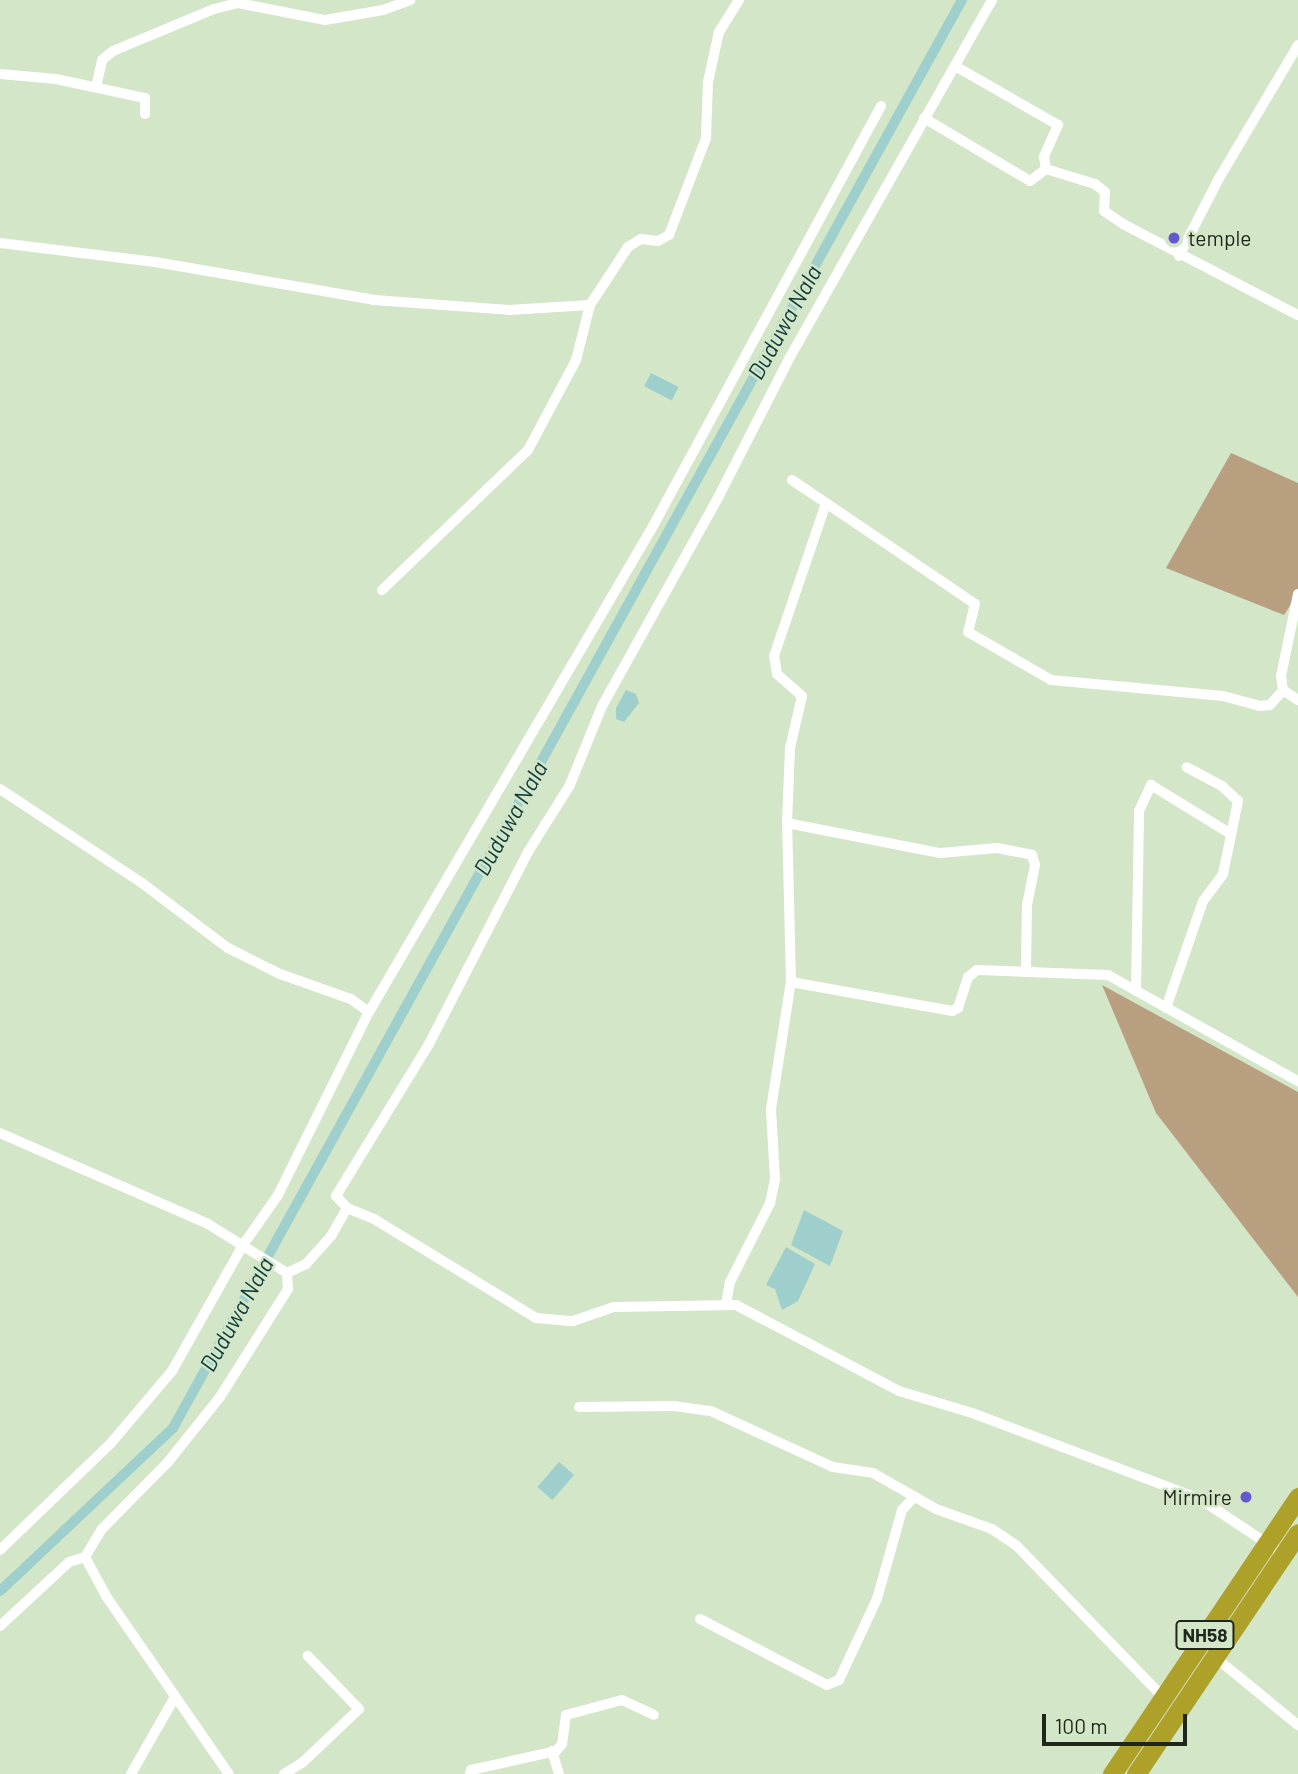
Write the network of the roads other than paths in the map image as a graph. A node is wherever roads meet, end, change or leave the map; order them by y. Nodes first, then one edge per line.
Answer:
1 (410, 0) edge
2 (739, 0) edge
3 (992, 0) edge
4 (1298, 45) edge
5 (955, 66) junction
6 (0, 74) edge
7 (96, 87) junction
8 (881, 106) dead end
9 (145, 114) dead end
10 (925, 118) junction
11 (1046, 169) junction
12 (0, 243) edge
13 (1179, 256) junction
14 (590, 304) junction
15 (1298, 315) edge
16 (792, 480) dead end
17 (825, 506) junction
18 (382, 590) dead end
19 (1298, 594) edge
20 (1283, 690) junction
21 (1298, 700) edge
22 (1187, 766) dead end
23 (0, 789) edge
24 (787, 823) junction
25 (1231, 834) junction
26 (1026, 970) junction
27 (791, 982) junction
28 (1136, 989) junction
29 (1166, 1008) junction
30 (369, 1012) junction
31 (1298, 1081) edge
32 (0, 1133) edge
33 (347, 1208) junction
34 (246, 1247) junction
35 (288, 1273) junction
36 (726, 1304) junction
37 (579, 1407) dead end
38 (1298, 1496) edge
39 (914, 1497) junction
40 (1298, 1533) edge
41 (1275, 1548) junction
42 (0, 1550) edge
43 (85, 1557) junction
44 (700, 1619) dead end
45 (0, 1626) edge
46 (308, 1656) dead end
47 (1216, 1657) junction
48 (175, 1697) junction
49 (1164, 1698) junction
50 (654, 1715) dead end
51 (1298, 1725) edge
52 (552, 1751) junction
53 (131, 1774) edge
54 (229, 1774) edge
55 (284, 1774) edge
56 (470, 1774) edge
57 (559, 1774) edge
58 (1112, 1774) edge
59 (1136, 1774) edge

1 - 7 street
2 - 14 street
3 - 5 street
4 - 13 street
5 - 10 street
5 - 11 street
6 - 7 street
7 - 9 street
8 - 30 street
10 - 11 street
10 - 33 street
11 - 13 street
12 - 14 street
13 - 15 street
14 - 18 street
16 - 17 street
17 - 20 street
17 - 24 street
19 - 20 street
20 - 21 street
22 - 25 street
23 - 30 street
24 - 26 street
24 - 27 street
25 - 28 street
25 - 29 street
26 - 27 street
26 - 28 street
27 - 36 street
28 - 29 street
29 - 31 street
30 - 34 street
32 - 34 street
33 - 35 street
33 - 36 street
34 - 35 street
34 - 42 street
35 - 43 street
36 - 41 street
37 - 39 street
38 - 41 highway, NH58
39 - 44 street
39 - 49 street
40 - 41 highway, NH58
41 - 47 highway, NH58
41 - 49 highway, NH58
43 - 45 street
43 - 48 street
46 - 55 street
47 - 51 street
47 - 59 highway, NH58
48 - 53 street
48 - 54 street
49 - 58 highway, NH58
50 - 52 street
52 - 56 street
52 - 57 street

